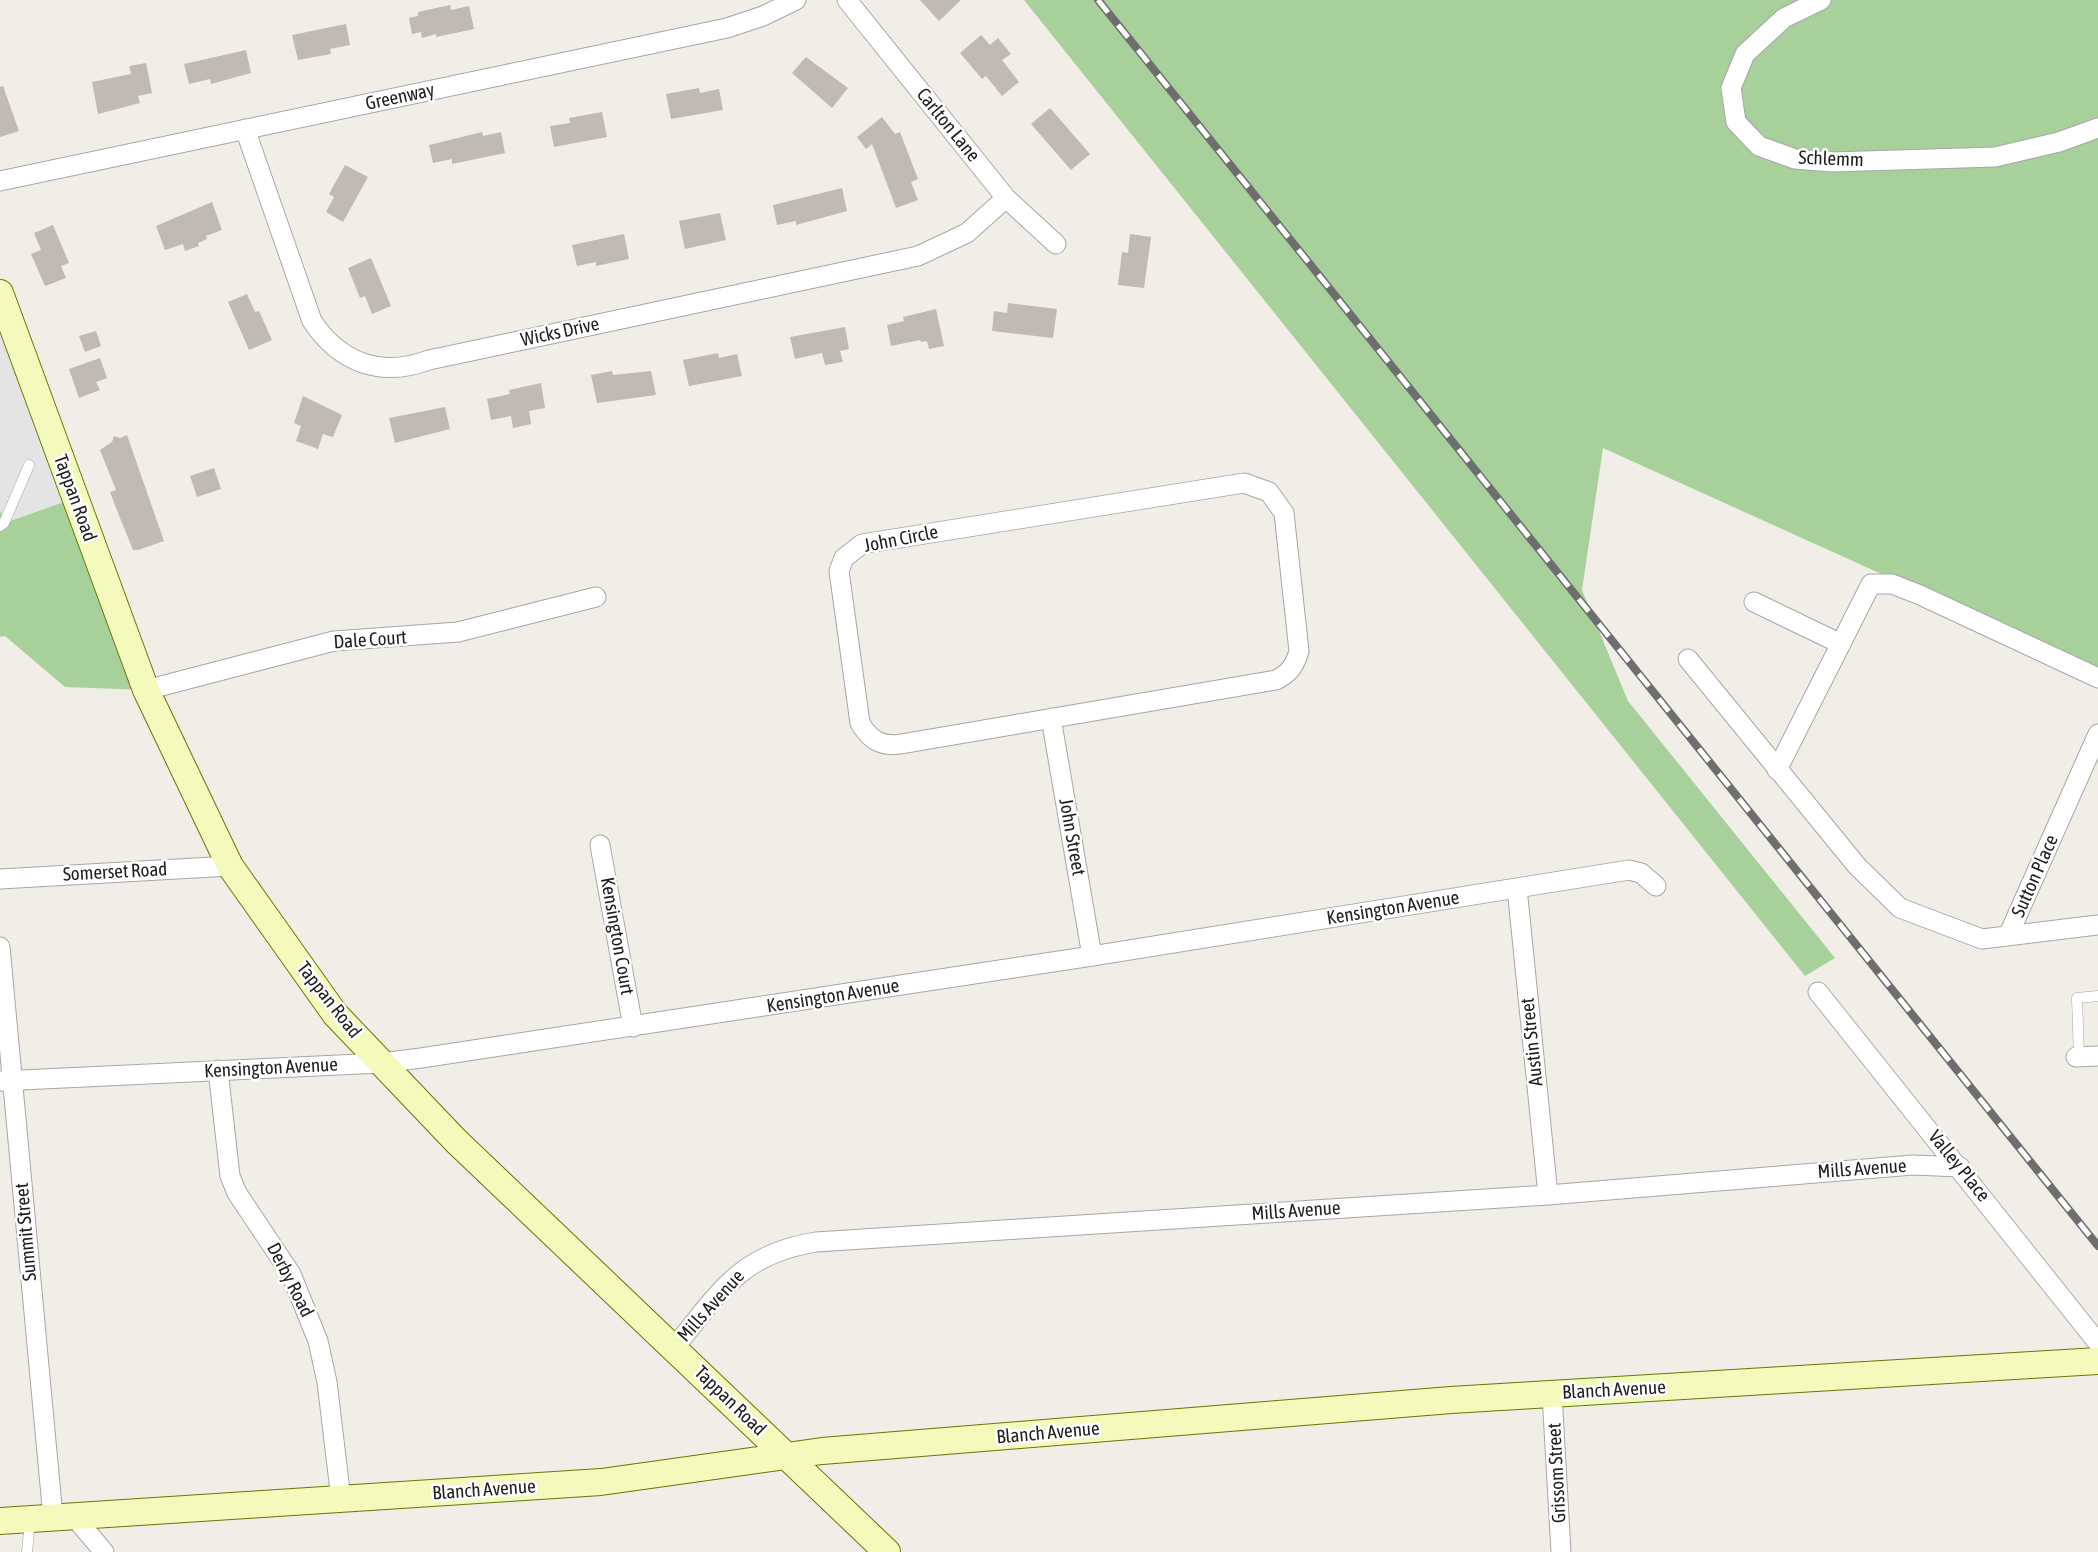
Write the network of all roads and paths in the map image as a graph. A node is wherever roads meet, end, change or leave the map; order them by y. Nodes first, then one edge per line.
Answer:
1 (796, 0) edge
2 (847, 0) edge
3 (1821, 0) edge
4 (2098, 128) edge
5 (245, 129) junction
6 (0, 181) edge
7 (1006, 198) junction
8 (1056, 244) dead end
9 (0, 293) edge
10 (29, 465) dead end
11 (0, 526) edge
12 (596, 597) dead end
13 (1754, 602) dead end
14 (1841, 644) junction
15 (1688, 659) dead end
16 (2098, 678) edge
17 (146, 690) junction
18 (1051, 718) junction
19 (2098, 734) edge
20 (1777, 770) junction
21 (600, 845) dead end
22 (230, 866) junction
23 (0, 879) edge
24 (1656, 886) dead end
25 (1517, 888) junction
26 (2098, 925) edge
27 (2008, 936) junction
28 (0, 947) edge
29 (1092, 957) junction
30 (1818, 992) dead end
31 (2098, 996) edge
32 (633, 1027) junction
33 (2084, 1057) edge
34 (381, 1063) junction
35 (218, 1070) junction
36 (6, 1081) edge
37 (1959, 1167) junction
38 (1548, 1195) junction
39 (2098, 1343) edge
40 (674, 1348) junction
41 (2098, 1361) edge
42 (1552, 1394) junction
43 (788, 1456) junction
44 (341, 1499) junction
45 (52, 1516) junction
46 (0, 1521) edge
47 (27, 1552) edge
48 (104, 1552) edge
49 (887, 1552) edge
50 (1561, 1552) edge

1 - 5 street, Greenway
2 - 7 street, Carlton Lane
3 - 4 street, Schlemm
5 - 6 street, Greenway
5 - 7 street, Wicks Drive
7 - 8 street, Carlton Lane
9 - 17 main road, Tappan Road
10 - 11 lane
12 - 17 street, Dale Court
13 - 14 street
14 - 16 street
14 - 20 street
15 - 20 street
17 - 22 main road, Tappan Road
18 - 18 street, John Circle
18 - 29 street, John Street
19 - 27 street, Sutton Place
20 - 27 street
21 - 32 street, Kensington Court
22 - 23 street, Somerset Road
22 - 34 main road, Tappan Road
24 - 25 street, Kensington Avenue
25 - 29 street, Kensington Avenue
25 - 38 street, Austin Street
26 - 27 street, Sutton Place
28 - 36 street, Summit Street
29 - 32 street, Kensington Avenue
30 - 37 street, Valley Place
31 - 33 lane
32 - 34 street, Kensington Avenue
34 - 35 street, Kensington Avenue
34 - 40 main road, Tappan Road
35 - 36 street, Kensington Avenue
35 - 44 street, Derby Road
36 - 45 street, Summit Street
37 - 38 street, Mills Avenue
37 - 39 street, Valley Place
38 - 40 street, Mills Avenue
40 - 43 main road, Tappan Road
41 - 42 main road, Blanch Avenue
42 - 43 main road, Blanch Avenue
42 - 50 street, Grissom Street
43 - 44 main road, Blanch Avenue
43 - 49 main road, Tappan Road
44 - 45 main road, Blanch Avenue
45 - 46 main road, Blanch Avenue
45 - 47 lane
45 - 48 street

